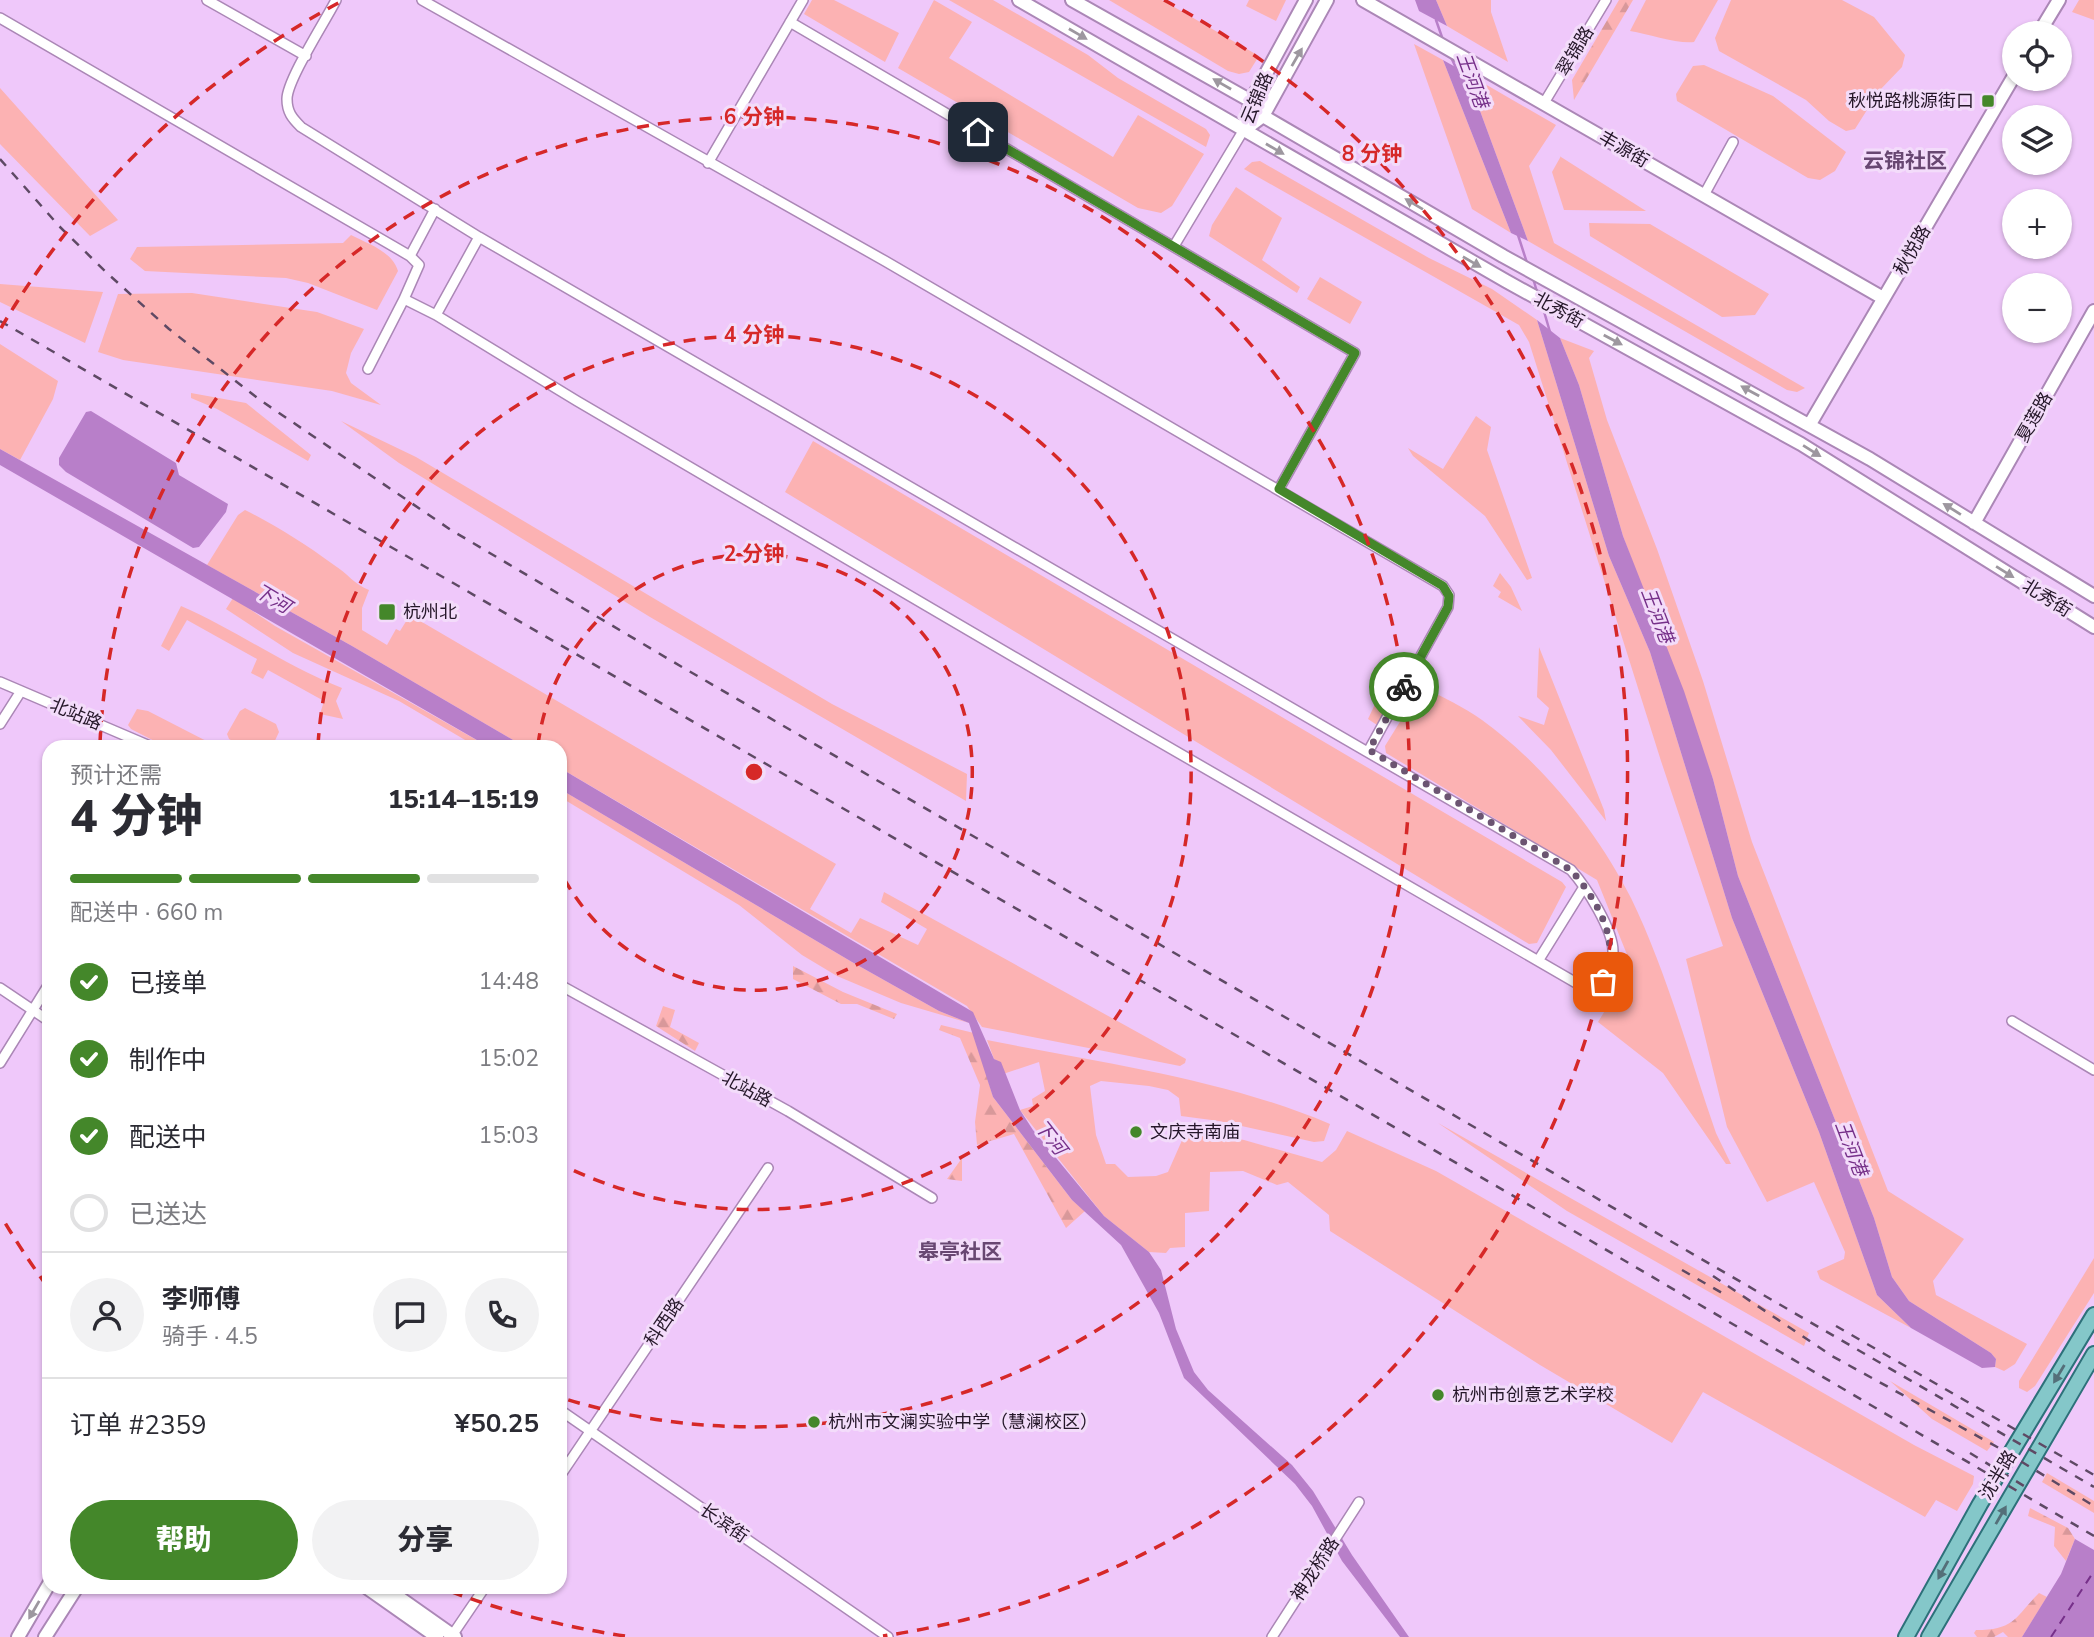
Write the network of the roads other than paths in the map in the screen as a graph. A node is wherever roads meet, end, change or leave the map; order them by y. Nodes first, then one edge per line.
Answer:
1 (207, 0) edge
2 (336, 0) edge
3 (422, 0) edge
4 (803, 0) edge
5 (1019, 0) edge
6 (1072, 0) edge
7 (1306, 0) edge
8 (1327, 0) edge
9 (1363, 0) edge
10 (1606, 0) edge
11 (2059, 0) edge
12 (0, 18) edge
13 (2046, 21) edge
14 (790, 22) junction
15 (306, 56) junction
16 (2005, 91) edge
17 (1251, 102) junction
18 (1544, 103) junction
19 (1263, 116) junction
20 (1243, 131) junction
21 (1733, 142) dead end
22 (708, 163) junction
23 (1704, 195) junction
24 (435, 209) junction
25 (479, 237) junction
26 (1174, 246) junction
27 (410, 256) junction
28 (1883, 298) junction
29 (404, 299) junction
30 (2094, 311) edge
31 (436, 315) junction
32 (368, 369) dead end
33 (1810, 424) junction
34 (1279, 489) junction
35 (1973, 523) junction
36 (2094, 596) edge
37 (2094, 627) edge
38 (0, 682) edge
39 (21, 691) junction
40 (0, 724) edge
41 (136, 740) edge
42 (1369, 750) junction
43 (1584, 887) junction
44 (1538, 961) junction
45 (0, 988) edge
46 (567, 989) edge
47 (42, 995) edge
48 (33, 1010) junction
49 (42, 1016) edge
50 (2012, 1021) dead end
51 (0, 1063) edge
52 (2094, 1070) edge
53 (768, 1168) dead end
54 (932, 1198) dead end
55 (2094, 1315) edge
56 (2094, 1354) edge
57 (567, 1415) edge
58 (590, 1431) junction
59 (567, 1466) edge
60 (1359, 1502) dead end
61 (43, 1594) edge
62 (73, 1594) edge
63 (376, 1594) edge
64 (394, 1594) edge
65 (480, 1594) edge
66 (453, 1636) edge
67 (18, 1637) edge
68 (45, 1637) edge
69 (437, 1637) edge
70 (888, 1637) edge
71 (1272, 1637) edge
72 (1906, 1637) edge
73 (1929, 1637) edge

1 - 15 street
2 - 15 street
3 - 22 street
4 - 14 street
5 -> 20 main road, 北秀街
17 -> 6 main road, 北秀街
7 - 17 main road, 云锦路
19 -> 8 main road, 云锦路
9 - 18 main road, 丰源街
10 - 18 street, 翠锦路
11 - 13 main road
12 - 27 street
14 - 22 street
14 - 26 street
15 - 24 street
16 - 28 main road, 秋悦路
17 - 19 main road, 北秀街
17 - 20 main road, 云锦路
18 - 23 main road, 丰源街
19 - 20 main road, 云锦路
33 -> 19 main road, 北秀街
20 - 26 street
20 -> 37 main road, 北秀街
21 - 23 street
22 - 34 street
23 - 28 main road, 丰源街
24 - 25 street
24 - 27 street
25 - 31 street
25 - 42 street
26 - 34 street
27 - 29 street
28 - 33 main road, 秋悦路
29 - 31 street
29 - 32 street
30 - 35 main road, 夏莲路
31 - 44 street
35 -> 33 main road, 北秀街
34 - 42 street
35 - 36 main road, 北秀街
38 - 39 street, 北站路
39 - 40 street
39 - 41 street, 北站路
42 - 43 street
43 - 44 street
43 - 44 street
45 - 48 street
46 - 54 street, 北站路
47 - 48 street
48 - 49 street
48 - 51 street
50 - 52 street
53 - 58 street, 科西路
55 -> 72 main road, 沈半路
73 -> 56 main road, 沈半路
57 - 58 street, 长滨街
58 - 59 street, 科西路
58 - 70 street, 长滨街
60 - 71 street, 神龙桥路
61 -> 67 main road
62 - 68 main road
63 - 69 main road
64 - 66 main road
65 - 66 street

